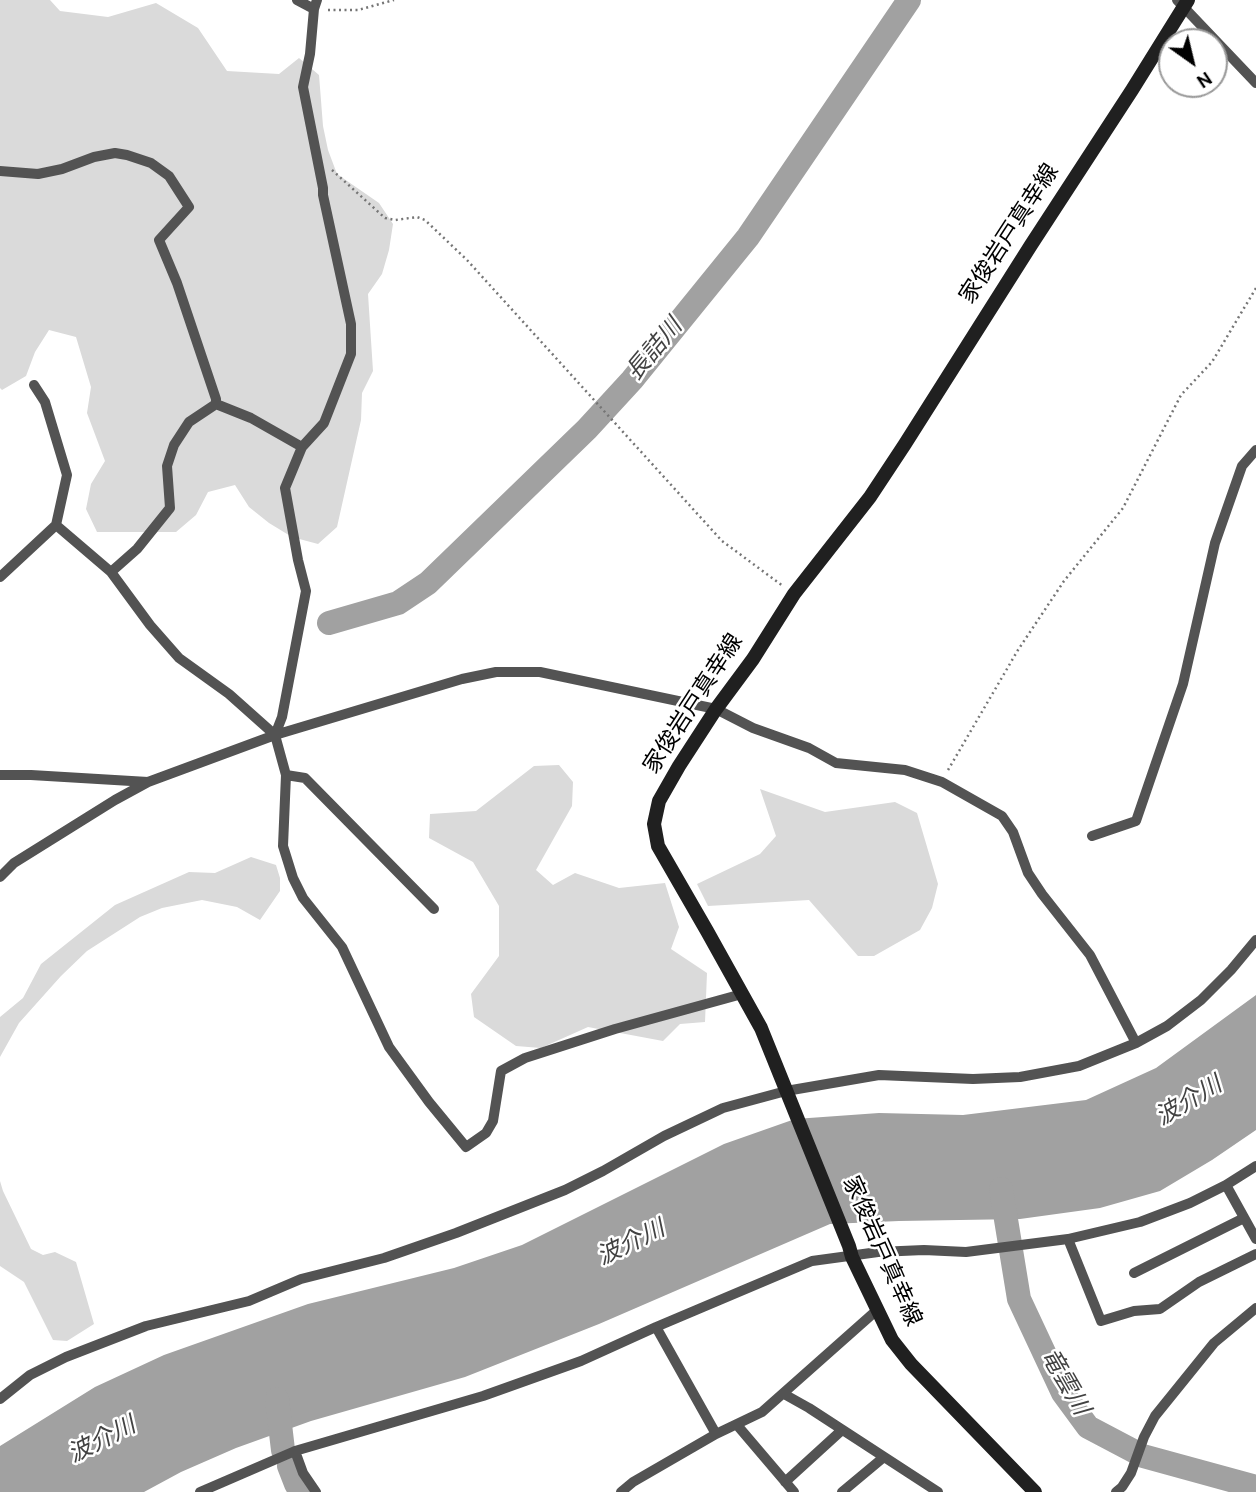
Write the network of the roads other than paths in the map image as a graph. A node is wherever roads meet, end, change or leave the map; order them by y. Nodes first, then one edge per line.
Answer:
1 (297, 0) edge
2 (1183, 2) edge
3 (315, 5) edge
4 (1256, 83) edge
5 (0, 171) edge
6 (34, 385) dead end
7 (215, 404) junction
8 (302, 447) junction
9 (1256, 450) edge
10 (55, 524) junction
11 (111, 572) junction
12 (0, 577) edge
13 (716, 709) junction
14 (275, 735) junction
15 (0, 775) edge
16 (286, 775) junction
17 (148, 782) junction
18 (1092, 836) dead end
19 (0, 877) edge
20 (434, 909) dead end
21 (1256, 940) edge
22 (742, 995) junction
23 (1136, 1043) junction
24 (787, 1094) junction
25 (1256, 1166) edge
26 (1226, 1185) junction
27 (1244, 1219) junction
28 (1256, 1239) edge
29 (1068, 1240) junction
30 (851, 1251) junction
31 (1256, 1254) edge
32 (1134, 1273) dead end
33 (1256, 1308) edge
34 (877, 1310) junction
35 (656, 1327) junction
36 (784, 1394) junction
37 (0, 1399) edge
38 (737, 1425) junction
39 (842, 1430) junction
40 (716, 1434) junction
41 (295, 1451) junction
42 (884, 1457) junction
43 (785, 1482) junction
44 (1032, 1491) edge
45 (200, 1492) edge
46 (316, 1492) edge
47 (621, 1492) edge
48 (794, 1492) edge
49 (842, 1492) edge
50 (938, 1492) edge
51 (1115, 1492) edge

1 - 3 street
2 - 4 street
2 - 13 main road, 家俊岩戸真幸線
3 - 8 street
5 - 7 street
6 - 10 street
7 - 8 street
7 - 11 street
8 - 14 street
9 - 18 street
10 - 11 street
10 - 12 street
11 - 14 street
13 - 14 street
13 - 22 main road, 家俊岩戸真幸線
13 - 23 street
14 - 16 street
14 - 17 street
15 - 17 street
16 - 20 street
16 - 22 street
17 - 19 street
21 - 23 street
22 - 24 main road, 家俊岩戸真幸線
23 - 24 street
24 - 30 main road, 家俊岩戸真幸線
24 - 37 street
25 - 26 street
26 - 27 street
26 - 29 street
27 - 28 street
27 - 32 street
29 - 30 street
29 - 31 street
30 - 34 main road, 家俊岩戸真幸線
30 - 35 street
33 - 51 street
34 - 36 street
34 - 44 main road, 家俊岩戸真幸線
35 - 40 street
35 - 41 street
36 - 38 street
36 - 39 street
38 - 40 street
38 - 43 street
39 - 42 street
39 - 43 street
40 - 47 street
41 - 45 street
41 - 46 street
42 - 49 street
42 - 50 street
43 - 48 street

